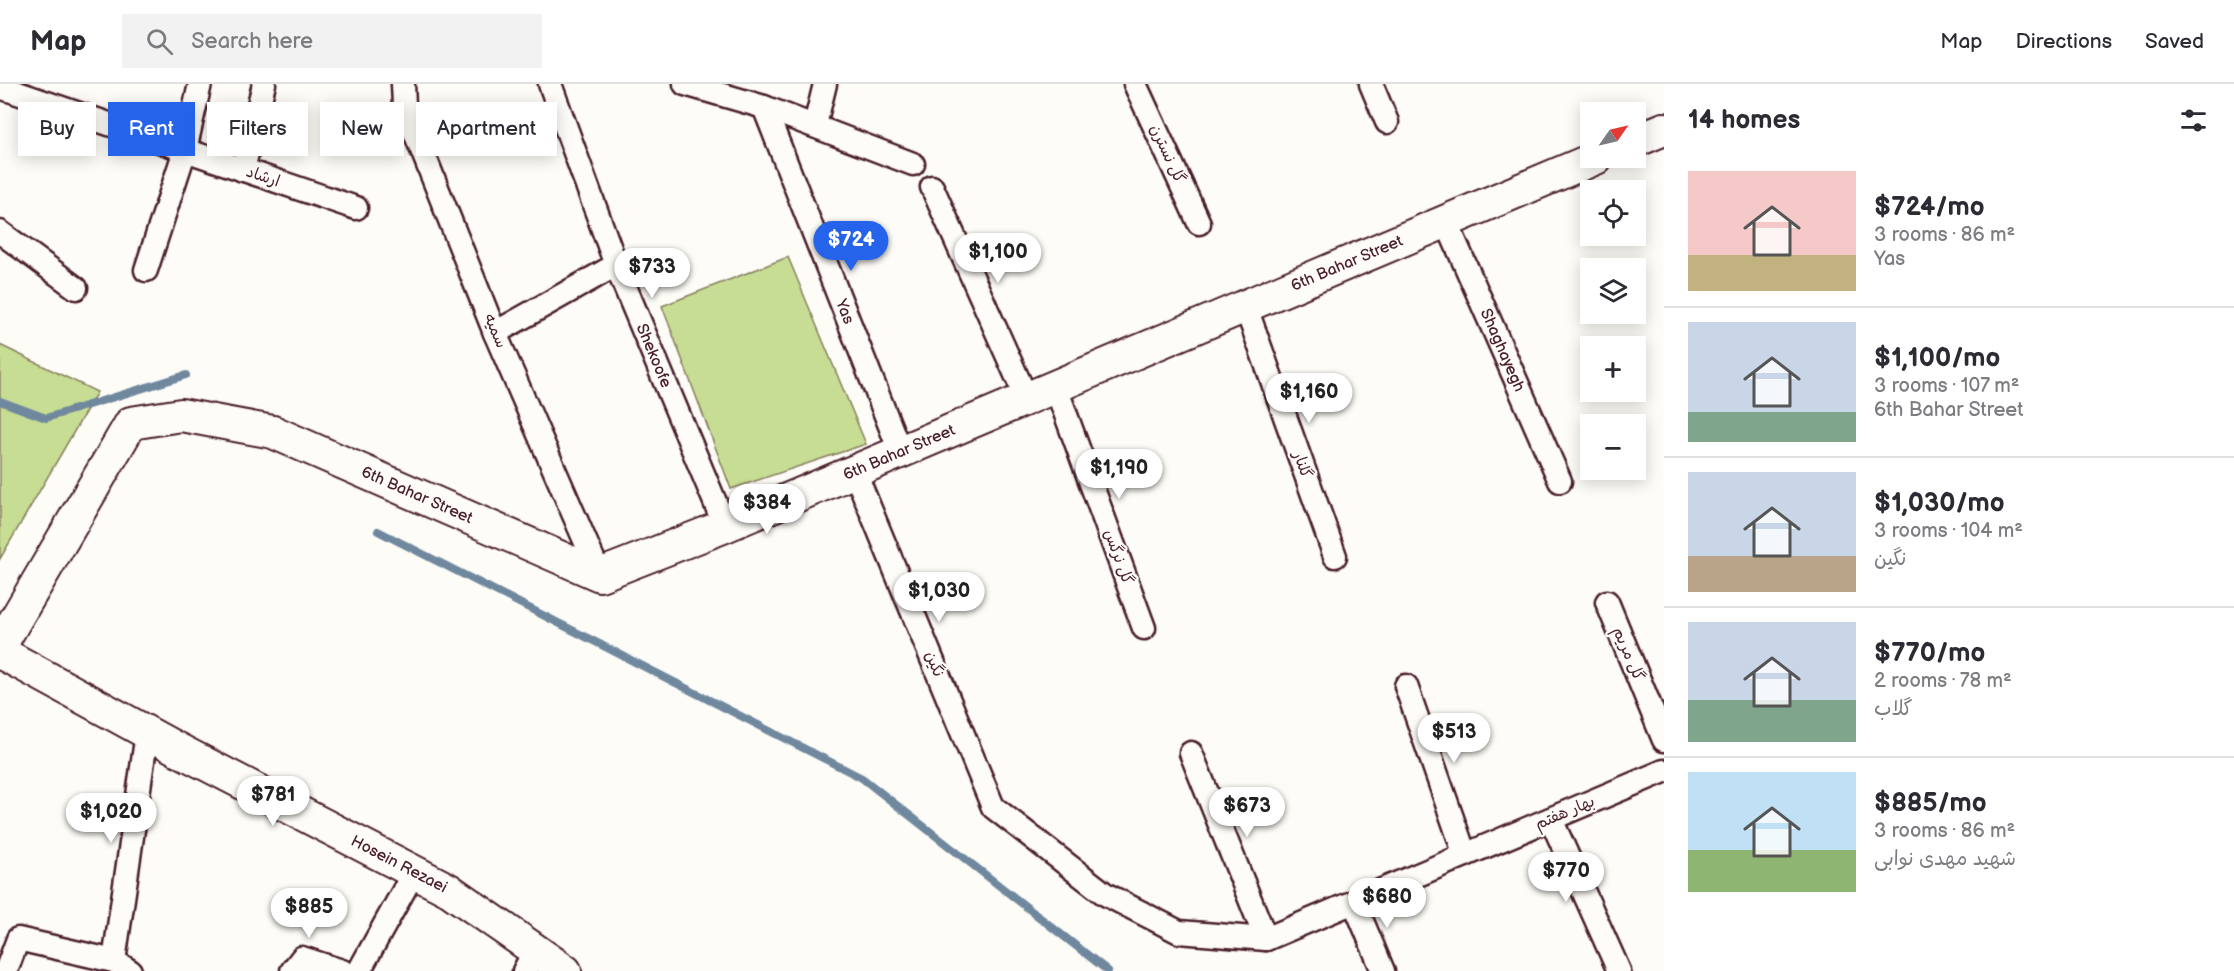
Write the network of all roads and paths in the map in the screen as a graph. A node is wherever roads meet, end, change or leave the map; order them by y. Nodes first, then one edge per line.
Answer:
1 (200, 84) edge
2 (264, 84) edge
3 (402, 84) edge
4 (550, 84) edge
5 (685, 84) edge
6 (825, 84) edge
7 (1135, 84) edge
8 (1371, 84) edge
9 (0, 87) edge
10 (195, 105) edge
11 (764, 107) junction
12 (1387, 122) dead end
13 (108, 124) edge
14 (815, 125) junction
15 (1664, 129) edge
16 (1646, 136) edge
17 (195, 154) edge
18 (182, 156) edge
19 (913, 164) dead end
20 (1580, 165) edge
21 (243, 170) junction
22 (933, 187) dead end
23 (356, 208) dead end
24 (1446, 221) junction
25 (1199, 223) dead end
26 (0, 232) edge
27 (616, 265) junction
28 (146, 270) dead end
29 (76, 288) dead end
30 (1245, 305) junction
31 (495, 333) junction
32 (1055, 385) junction
33 (1026, 398) junction
34 (900, 451) junction
35 (854, 470) junction
36 (1560, 481) dead end
37 (725, 526) junction
38 (1335, 556) dead end
39 (600, 575) junction
40 (1607, 602) dead end
41 (1144, 628) dead end
42 (0, 646) edge
43 (0, 652) edge
44 (1406, 686) dead end
45 (147, 733) junction
46 (1664, 740) edge
47 (1191, 753) dead end
48 (1664, 771) edge
49 (1551, 819) junction
50 (1465, 855) junction
51 (414, 872) junction
52 (1354, 902) junction
53 (1266, 939) junction
54 (529, 960) edge
55 (122, 966) edge
56 (6, 971) edge
57 (292, 971) edge
58 (342, 971) edge
59 (359, 971) edge
60 (565, 971) edge
61 (1383, 971) edge
62 (1619, 971) edge

1 - 10 street
2 - 21 street
3 - 31 street, سمیه
4 - 27 street, Shekoofe
5 - 11 street
6 - 14 street
7 - 25 street, گل نسترن
8 - 12 street
9 - 13 street, ارشاد
11 - 14 street
11 - 34 street, Yas
14 - 19 street
15 - 16 street
17 - 21 street, ارشاد
18 - 28 street
20 - 24 street, 6th Bahar Street
21 - 23 street, ارشاد
22 - 33 street
24 - 30 street, 6th Bahar Street
24 - 36 street, Shaghayegh
26 - 29 street
27 - 31 street
27 - 37 street, Shekoofe
30 - 32 street, 6th Bahar Street
30 - 38 street, گلنار
31 - 39 street, سمیه
32 - 33 street, 6th Bahar Street
32 - 41 street, گل نرگس
33 - 34 street, 6th Bahar Street
34 - 35 street, 6th Bahar Street
35 - 37 street, 6th Bahar Street
35 - 53 street, نگین
37 - 39 street, 6th Bahar Street
39 - 42 street, 6th Bahar Street
40 - 46 street, گل مریم
43 - 45 street, Hosein Rezaei
44 - 50 street
45 - 51 street, Hosein Rezaei
45 - 55 street
47 - 53 street
48 - 49 street, بهار هفتم
49 - 50 street, بهار هفتم
49 - 62 street
50 - 52 street, بهار هفتم
51 - 54 street, Hosein Rezaei
51 - 59 street
52 - 53 street, بهار هفتم
52 - 61 street
54 - 60 street, Hosein Rezaei
55 - 56 street
57 - 58 street

